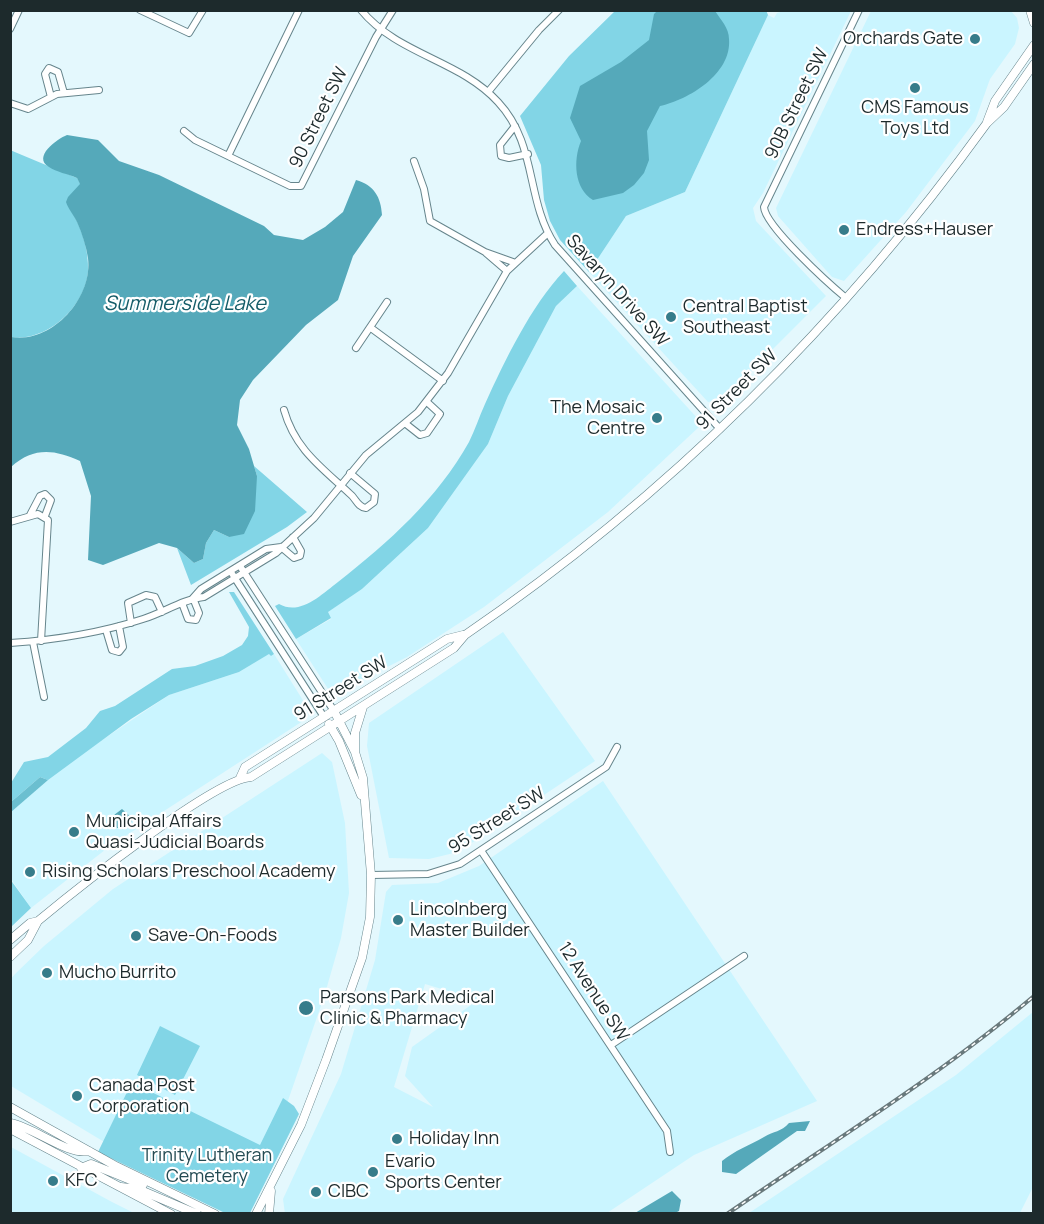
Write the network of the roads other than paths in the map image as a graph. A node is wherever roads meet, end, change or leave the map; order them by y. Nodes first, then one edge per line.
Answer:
1 (19, 10) edge
2 (140, 10) edge
3 (203, 10) edge
4 (299, 10) edge
5 (362, 10) edge
6 (393, 10) edge
7 (559, 10) edge
8 (859, 10) edge
9 (1030, 10) edge
10 (1034, 23) edge
11 (10, 29) edge
12 (380, 29) junction
13 (1034, 36) edge
14 (1034, 45) edge
15 (1025, 57) junction
16 (1034, 64) edge
17 (99, 90) dead end
18 (488, 92) junction
19 (64, 93) junction
20 (51, 97) junction
21 (10, 103) edge
22 (987, 123) junction
23 (515, 126) junction
24 (184, 131) dead end
25 (528, 154) junction
26 (228, 156) junction
27 (414, 161) dead end
28 (548, 233) junction
29 (485, 252) junction
30 (513, 262) junction
31 (507, 271) junction
32 (846, 298) junction
33 (387, 302) dead end
34 (371, 328) junction
35 (356, 348) dead end
36 (443, 381) junction
37 (428, 402) junction
38 (284, 410) dead end
39 (406, 424) junction
40 (720, 429) junction
41 (350, 473) junction
42 (340, 485) junction
43 (30, 516) junction
44 (45, 516) junction
45 (10, 522) edge
46 (293, 537) junction
47 (280, 546) junction
48 (240, 566) junction
49 (231, 572) junction
50 (245, 574) junction
51 (236, 579) junction
52 (193, 598) junction
53 (182, 603) junction
54 (162, 612) junction
55 (131, 623) junction
56 (119, 626) junction
57 (106, 630) junction
58 (465, 635) junction
59 (41, 641) junction
60 (33, 642) junction
61 (10, 643) edge
62 (44, 697) dead end
63 (363, 707) junction
64 (334, 711) junction
65 (324, 717) junction
66 (340, 722) junction
67 (331, 727) junction
68 (617, 747) dead end
69 (355, 752) junction
70 (240, 778) junction
71 (363, 799) junction
72 (482, 852) junction
73 (371, 876) junction
74 (38, 921) junction
75 (11, 940) edge
76 (744, 956) dead end
77 (10, 957) edge
78 (611, 1046) junction
79 (10, 1107) edge
80 (10, 1123) edge
81 (10, 1129) edge
82 (89, 1151) junction
83 (670, 1152) dead end
84 (81, 1168) junction
85 (275, 1175) junction
86 (117, 1187) junction
87 (165, 1191) junction
88 (171, 1214) edge
89 (197, 1214) edge
90 (215, 1214) edge
91 (256, 1214) edge
92 (269, 1214) edge

1 - 11 street
2 - 3 street
4 - 26 street
5 - 12 street, Savaryn Drive SW
6 - 12 street, 90 Street SW
7 - 18 street
8 - 32 street, 90B Street SW
9 - 10 main road
12 - 18 street, Savaryn Drive SW
12 - 26 street, 90 Street SW
13 - 15 main road
14 - 15 main road, 91 Street SW
15 - 22 main road, 91 Street SW
16 - 22 main road, 91 Street SW
17 - 19 street
18 - 23 street, Savaryn Drive SW
19 - 20 street
19 - 20 street
20 - 21 street
22 - 32 main road, 91 Street SW
23 - 25 street, Savaryn Drive SW
23 - 25 street
24 - 26 street, 90 Street SW
25 - 28 street, Savaryn Drive SW
27 - 29 street
28 - 30 street
28 - 40 street, Savaryn Drive SW
29 - 30 street
29 - 31 street
30 - 31 street
31 - 36 street
32 - 40 main road, 91 Street SW
33 - 34 street
34 - 35 street
34 - 36 street
36 - 37 street
37 - 39 street
37 - 39 street
38 - 42 street
39 - 41 street
40 - 58 main road, 91 Street SW
41 - 42 street
41 - 42 street
42 - 46 street
43 - 44 street
43 - 44 street
43 - 45 street
44 - 59 street
46 - 47 street
46 - 47 street
47 - 48 street
47 - 50 street
48 - 49 street
48 - 50 street
49 - 51 street
49 - 52 street
50 - 51 street
50 - 64 street
51 - 52 street
51 - 65 street
52 - 53 street
52 - 53 street
53 - 54 street
54 - 55 street
54 - 55 street
55 - 56 street
56 - 57 street
56 - 57 street
57 - 59 street
58 - 63 main road, 91 Street SW
58 - 64 main road, 91 Street SW
59 - 60 street
60 - 61 street
60 - 62 street
63 - 66 main road, 91 Street SW
63 - 69 main road
64 - 65 main road, 91 Street SW
64 - 66 main road
65 - 67 main road
65 - 70 main road, 91 Street SW
66 - 67 main road, 91 Street SW
66 - 69 main road
67 - 70 main road, 91 Street SW
67 - 71 main road
68 - 72 street, 95 Street SW
69 - 71 main road
70 - 74 main road, 91 Street SW
71 - 73 main road
72 - 73 street, 95 Street SW
72 - 78 street, 12 Avenue SW
73 - 85 main road
74 - 75 main road, 91 Street SW
74 - 77 main road, 91 Street SW
76 - 78 street
78 - 83 street, 12 Avenue SW
79 - 82 main road
80 - 82 main road
81 - 84 main road
82 - 87 main road
84 - 86 main road
84 - 87 main road
85 - 91 main road
85 - 92 main road
86 - 88 main road
86 - 89 main road
87 - 90 main road

